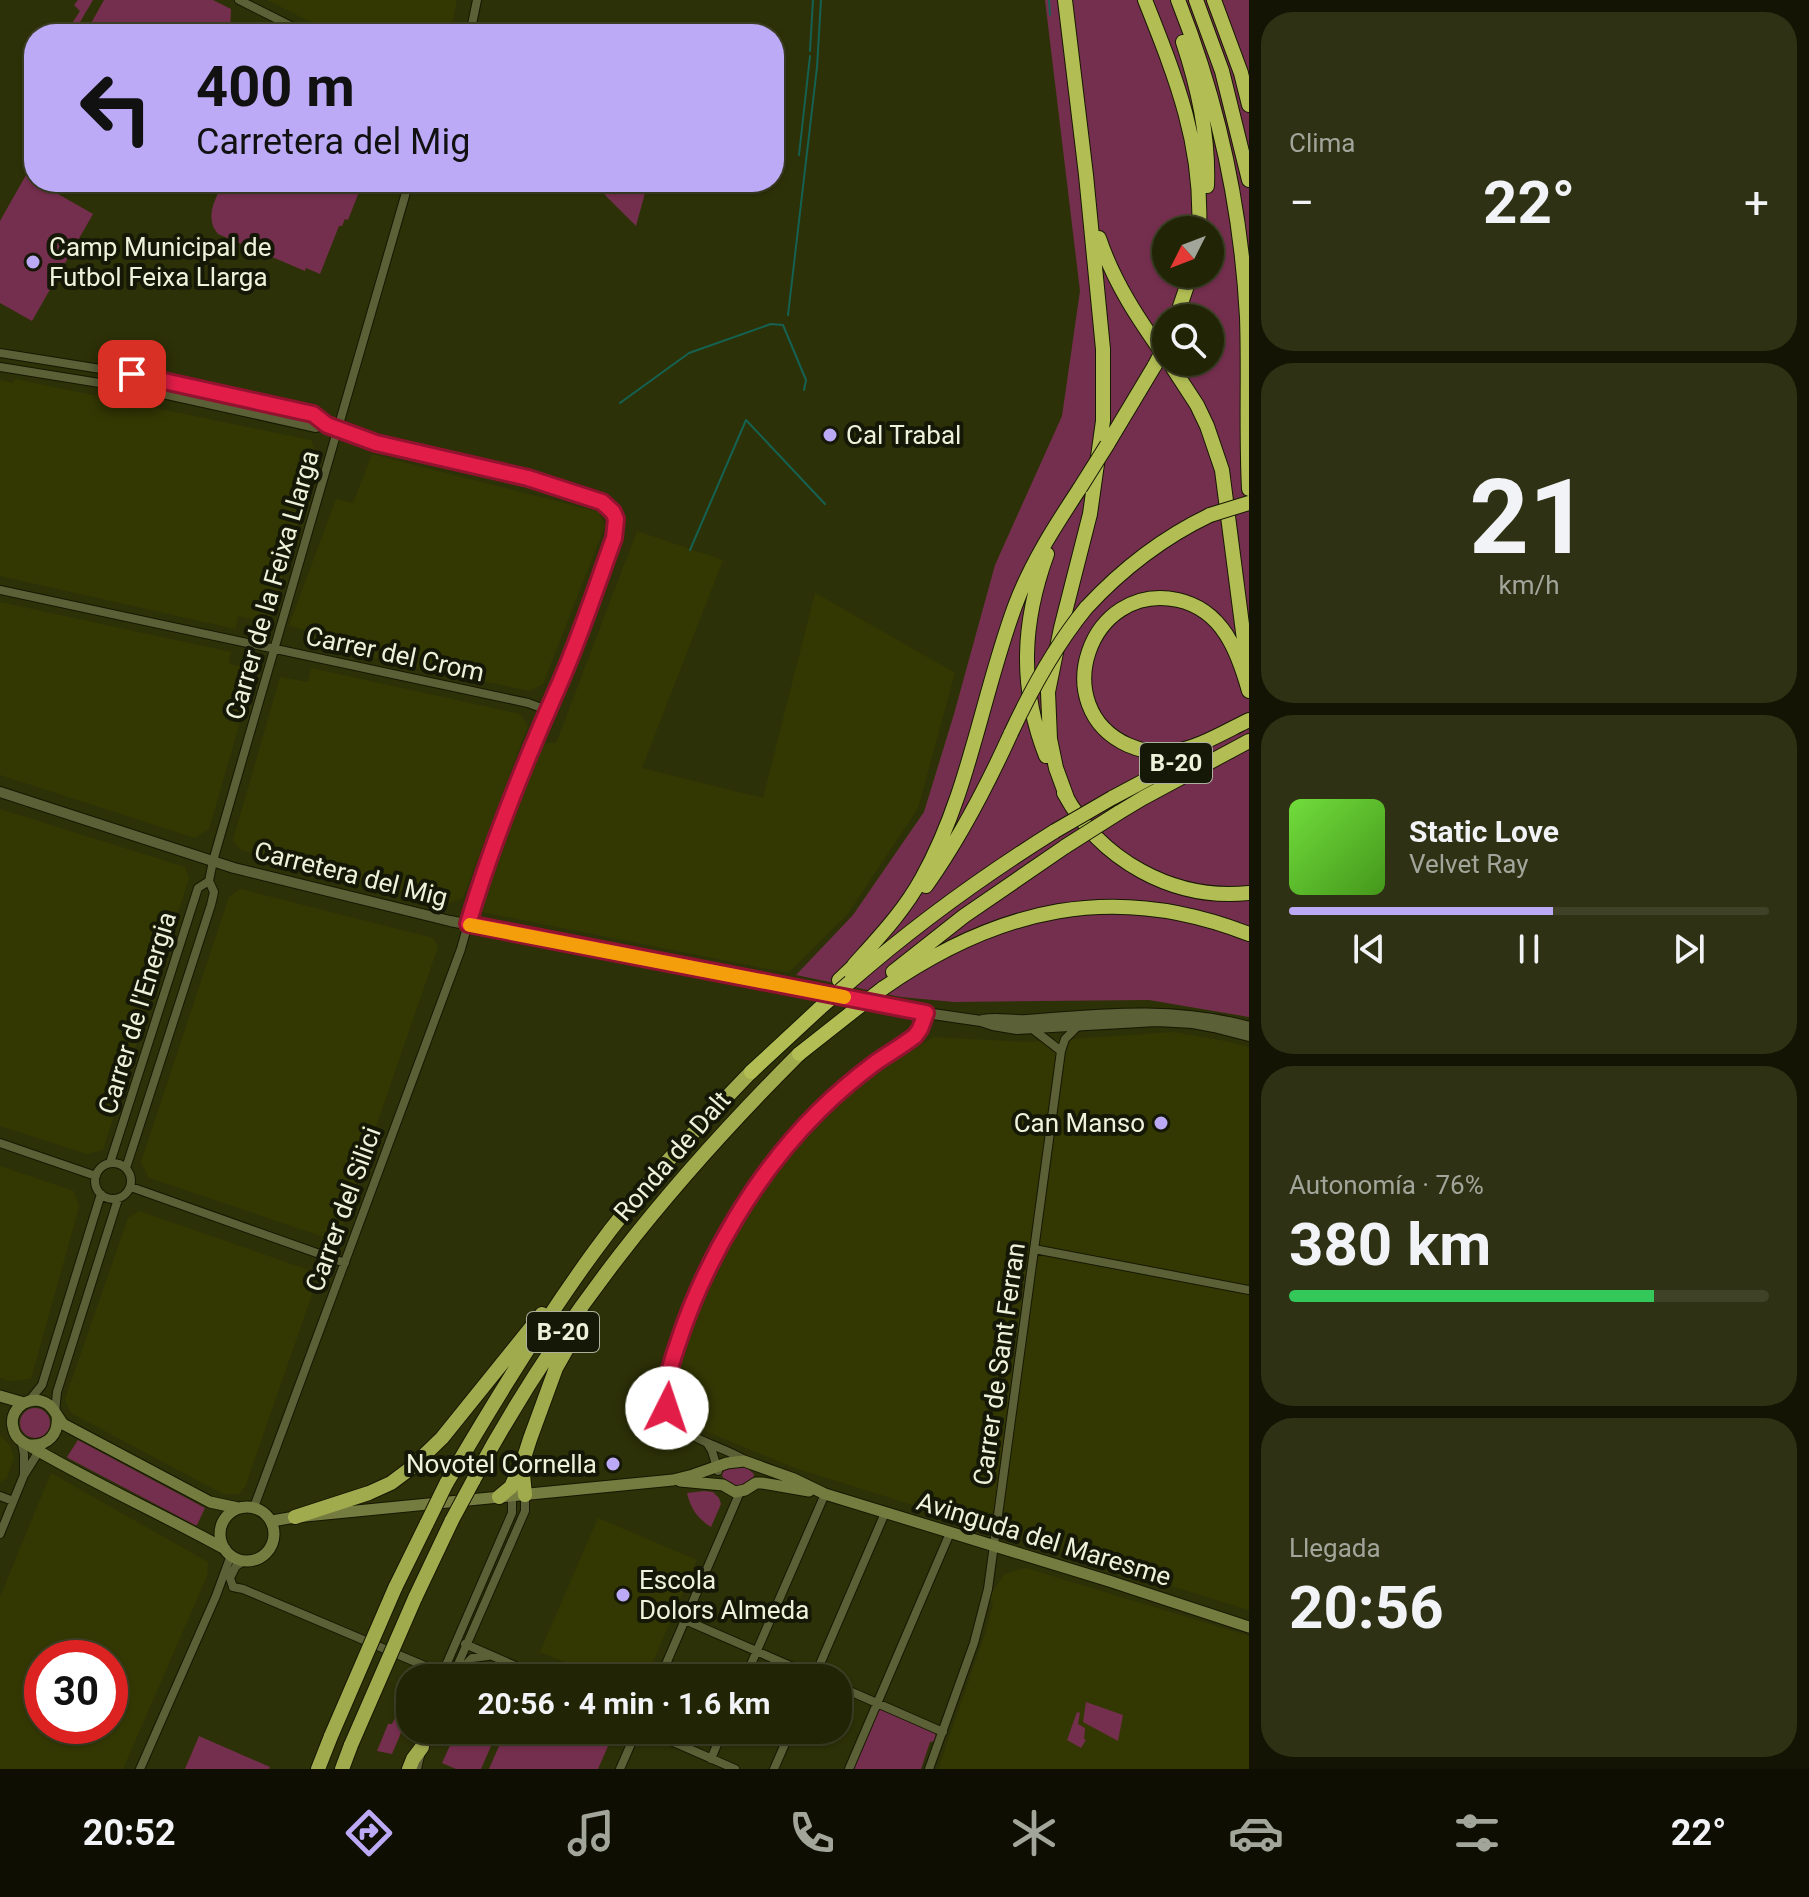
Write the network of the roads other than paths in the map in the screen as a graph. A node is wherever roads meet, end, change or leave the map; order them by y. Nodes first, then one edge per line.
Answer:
1 (239, 0) edge
2 (477, 0) edge
3 (1065, 0) edge
4 (1145, 0) edge
5 (1167, 0) edge
6 (1178, 0) edge
7 (1196, 0) edge
8 (1214, 0) edge
9 (1222, 0) edge
10 (287, 24) edge
11 (472, 24) edge
12 (1241, 73) junction
13 (1249, 105) edge
14 (1086, 175) junction
15 (1249, 180) edge
16 (406, 192) edge
17 (1200, 216) edge
18 (1203, 216) edge
19 (1152, 344) edge
20 (0, 353) edge
21 (0, 367) edge
22 (1154, 376) edge
23 (1174, 376) edge
24 (327, 425) junction
25 (339, 429) junction
26 (1249, 489) edge
27 (1249, 503) edge
28 (1066, 508) junction
29 (0, 590) edge
30 (274, 650) junction
31 (1249, 675) edge
32 (1249, 691) edge
33 (547, 710) junction
34 (1245, 735) edge
35 (0, 792) edge
36 (1067, 798) junction
37 (213, 861) junction
38 (209, 881) junction
39 (1249, 893) edge
40 (468, 924) junction
41 (1249, 934) edge
42 (854, 965) junction
43 (844, 981) junction
44 (878, 988) junction
45 (926, 1013) junction
46 (981, 1021) junction
47 (1018, 1021) junction
48 (1079, 1025) junction
49 (1249, 1027) edge
50 (1032, 1028) junction
51 (1249, 1036) edge
52 (1061, 1051) junction
53 (0, 1143) edge
54 (110, 1163) junction
55 (126, 1168) junction
56 (96, 1176) junction
57 (131, 1187) junction
58 (668, 1193) junction
59 (101, 1194) junction
60 (118, 1199) junction
61 (1034, 1249) junction
62 (594, 1252) junction
63 (345, 1263) junction
64 (1249, 1290) edge
65 (0, 1396) edge
66 (26, 1402) junction
67 (56, 1414) junction
68 (0, 1420) edge
69 (30, 1442) junction
70 (706, 1443) junction
71 (52, 1458) junction
72 (522, 1464) junction
73 (752, 1465) junction
74 (719, 1468) junction
75 (24, 1475) junction
76 (673, 1480) junction
77 (756, 1483) junction
78 (723, 1485) junction
79 (740, 1492) junction
80 (825, 1494) junction
81 (0, 1496) edge
82 (512, 1496) junction
83 (13, 1501) junction
84 (254, 1507) junction
85 (238, 1508) junction
86 (885, 1513) junction
87 (295, 1517) junction
88 (272, 1521) junction
89 (950, 1533) junction
90 (0, 1534) edge
91 (994, 1546) junction
92 (228, 1552) junction
93 (244, 1561) junction
94 (233, 1587) junction
95 (216, 1596) junction
96 (685, 1620) junction
97 (1249, 1627) edge
98 (457, 1641) junction
99 (467, 1645) junction
100 (757, 1651) junction
101 (490, 1655) junction
102 (418, 1664) edge
103 (447, 1664) edge
104 (459, 1664) edge
105 (466, 1664) edge
106 (511, 1664) edge
107 (666, 1664) edge
108 (751, 1664) edge
109 (786, 1664) edge
110 (821, 1664) edge
111 (852, 1692) edge
112 (877, 1703) junction
113 (943, 1732) junction
114 (423, 1744) edge
115 (631, 1744) edge
116 (677, 1744) edge
117 (717, 1744) edge
118 (785, 1744) edge
119 (422, 1747) joint
120 (711, 1759) junction
121 (417, 1768) edge
122 (140, 1769) edge
123 (318, 1769) edge
124 (342, 1769) edge
125 (620, 1769) edge
126 (735, 1769) edge
127 (774, 1769) edge
128 (849, 1769) edge
129 (929, 1769) edge

1 - 10 street
2 - 11 street
3 - 14 highway
4 - 17 highway
5 - 18 highway
6 - 26 highway
7 - 15 highway
8 - 12 highway
9 - 12 highway
12 - 13 highway
14 - 19 highway
14 - 36 highway
16 - 25 street, Carrer de la Feixa Llarga
20 - 24 street
21 - 24 street
22 - 28 highway, bridge
23 - 31 highway
24 - 25 street
25 - 30 street, Carrer de la Feixa Llarga
25 - 33 street, Carrer del Silici
27 - 42 highway, bridge
28 - 36 highway
28 - 42 highway
29 - 30 street, Carrer del Crom
30 - 33 street, Carrer del Crom
30 - 37 street, Carrer de la Feixa Llarga
32 - 34 highway
33 - 40 street, Carrer del Silici
34 - 43 highway, B-20, bridge
34 - 44 highway, Ronda de Dalt / B-20, bridge
35 - 37 street, Carretera del Mig
36 - 39 highway
37 - 38 street, Carrer de l'Energia
37 - 40 street, Carretera del Mig
38 - 54 street, Carrer de l'Energia
38 - 55 street, Carrer de l'Energia
40 - 45 street, Carretera del Mig
40 - 63 street, Carrer del Silici
41 - 44 highway
42 - 43 highway
43 - 62 highway, Ronda de Dalt / B-20, bridge
44 - 58 highway, Ronda de Dalt / B-20, bridge
45 - 46 street, Carretera del Mig
45 - 70 street
46 - 47 street, Carretera del Mig
46 - 50 street, Carretera del Mig
47 - 49 street, Carretera del Mig
47 - 50 street
48 - 50 street, Carretera del Mig
48 - 51 street, Carretera del Mig
48 - 52 street, Carrer de Sant Ferran
50 - 52 street
52 - 61 street, Carrer de Sant Ferran
53 - 56 street
54 - 55 street
54 - 56 street
55 - 57 street
56 - 59 street
57 - 60 street
57 - 63 street
58 - 72 highway
58 - 124 highway, Ronda de Dalt / B-20, bridge
59 - 60 street
59 - 66 street
60 - 67 street
61 - 64 street
61 - 91 street, Carrer de Sant Ferran
62 - 87 highway
62 - 123 highway, Ronda de Dalt / B-20, bridge
63 - 84 street, Carrer del Silici
65 - 66 main road
66 - 67 main road
66 - 69 main road
67 - 69 main road
67 - 85 main road
68 - 69 main road
69 - 71 main road
69 - 75 street
69 - 75 street
70 - 73 street
70 - 74 street
71 - 75 street
71 - 92 main road
72 - 82 highway
72 - 82 highway
73 - 74 main road
73 - 77 main road
73 - 80 main road
74 - 76 main road
74 - 78 main road
75 - 83 street
76 - 78 main road
76 - 82 main road
77 - 79 main road
77 - 80 main road
78 - 79 main road
79 - 96 street
80 - 86 main road, Avinguda del Maresme
80 - 100 street
81 - 83 street
82 - 87 main road
82 - 98 street
82 - 99 street
83 - 90 street
84 - 85 main road
84 - 88 main road
85 - 92 main road
86 - 89 main road, Avinguda del Maresme
86 - 110 street
87 - 88 main road
88 - 93 main road
89 - 91 main road, Avinguda del Maresme
89 - 112 street
91 - 97 main road, Avinguda del Maresme
91 - 113 street, Carrer de Sant Ferran
92 - 93 main road
92 - 95 street
93 - 94 street
94 - 95 street
94 - 102 street
95 - 122 street
96 - 100 street
96 - 107 street
98 - 99 street
98 - 103 street
99 - 101 street
99 - 104 street
100 - 108 street
100 - 109 street
101 - 105 street
101 - 106 street
111 - 112 street
112 - 113 street
112 - 128 street
113 - 129 street, Carrer de Sant Ferran
114 - 119 street
115 - 125 street
116 - 120 street
117 - 120 street
118 - 127 street
119 - 121 highway
120 - 126 street

